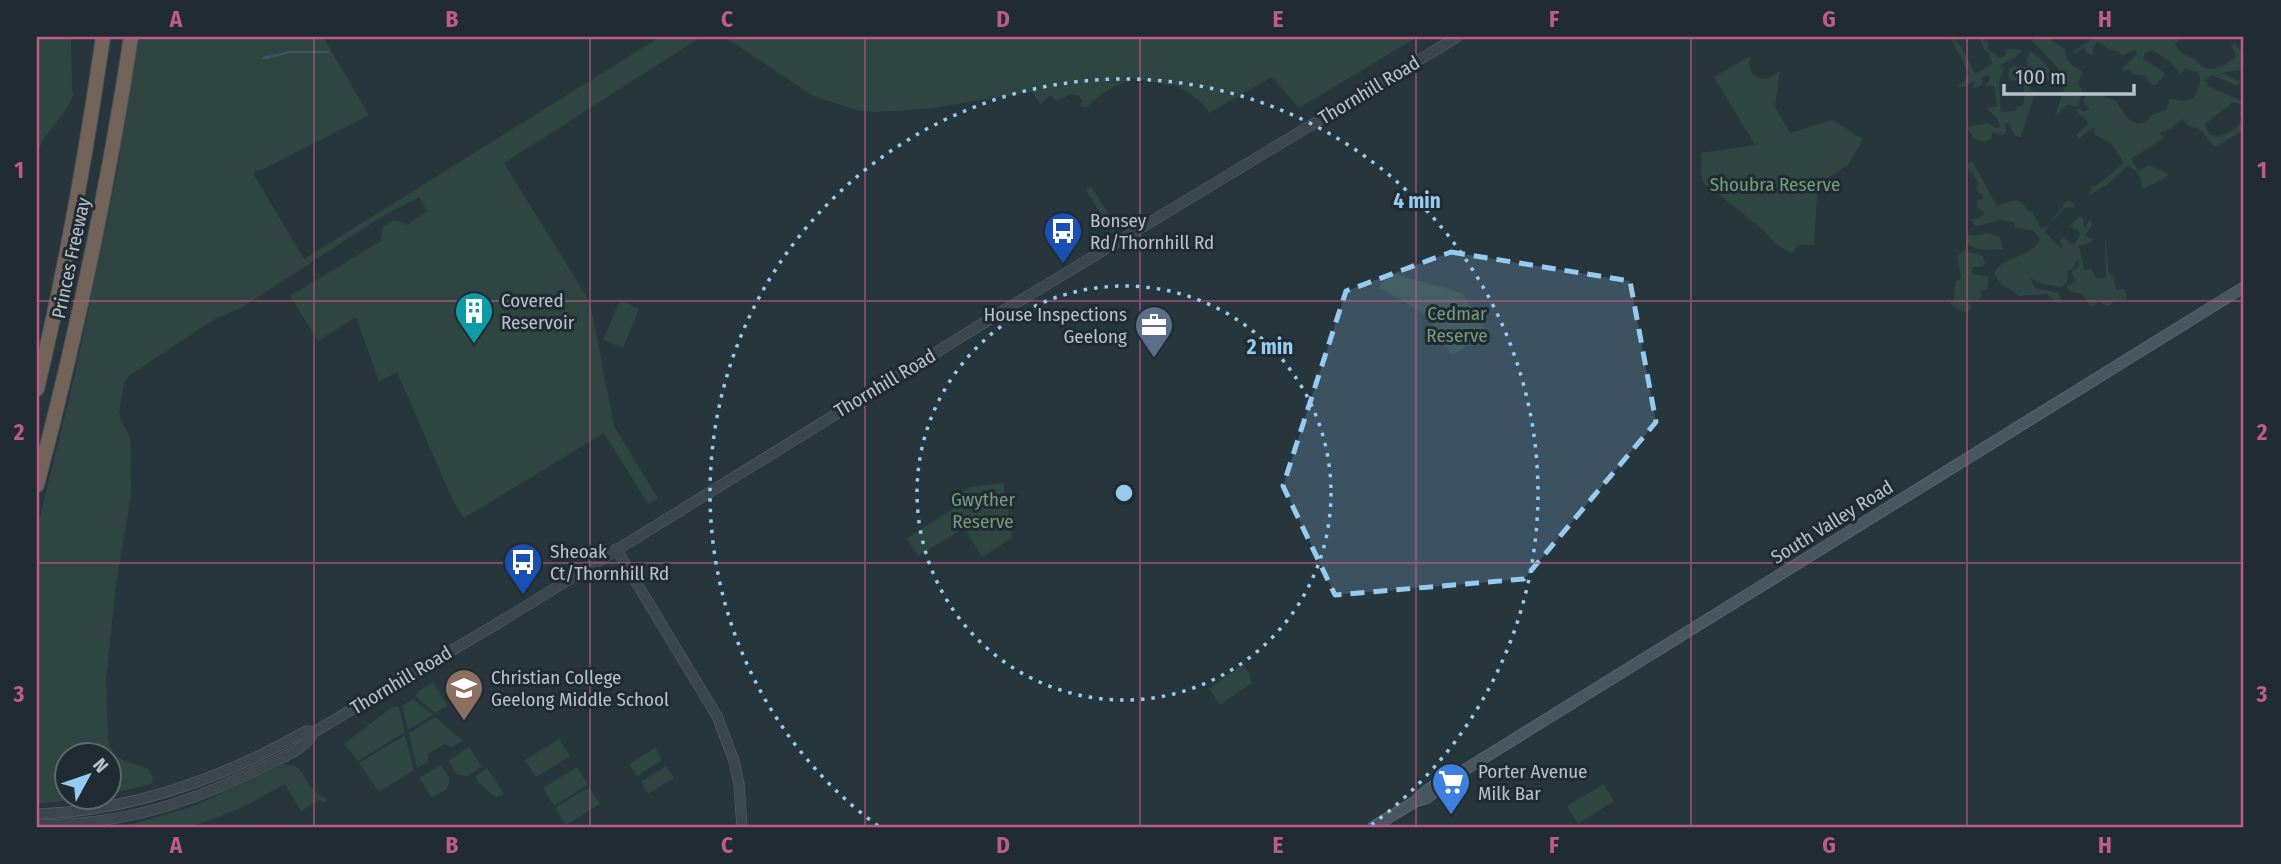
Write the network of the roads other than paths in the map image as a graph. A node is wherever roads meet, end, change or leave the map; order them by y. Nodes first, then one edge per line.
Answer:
1 (103, 37) edge
2 (131, 37) edge
3 (1457, 37) edge
4 (2244, 287) edge
5 (37, 389) edge
6 (37, 485) edge
7 (616, 549) junction
8 (314, 732) junction
9 (37, 814) edge
10 (37, 825) edge
11 (741, 827) edge
12 (1373, 827) edge

1 - 5 highway, Princes Freeway
2 - 6 highway, Princes Freeway
3 - 7 street, Thornhill Road
4 - 12 main road, South Valley Road
7 - 8 street, Thornhill Road
7 - 11 street
8 - 9 street, Thornhill Road
8 - 10 street, Thornhill Road

